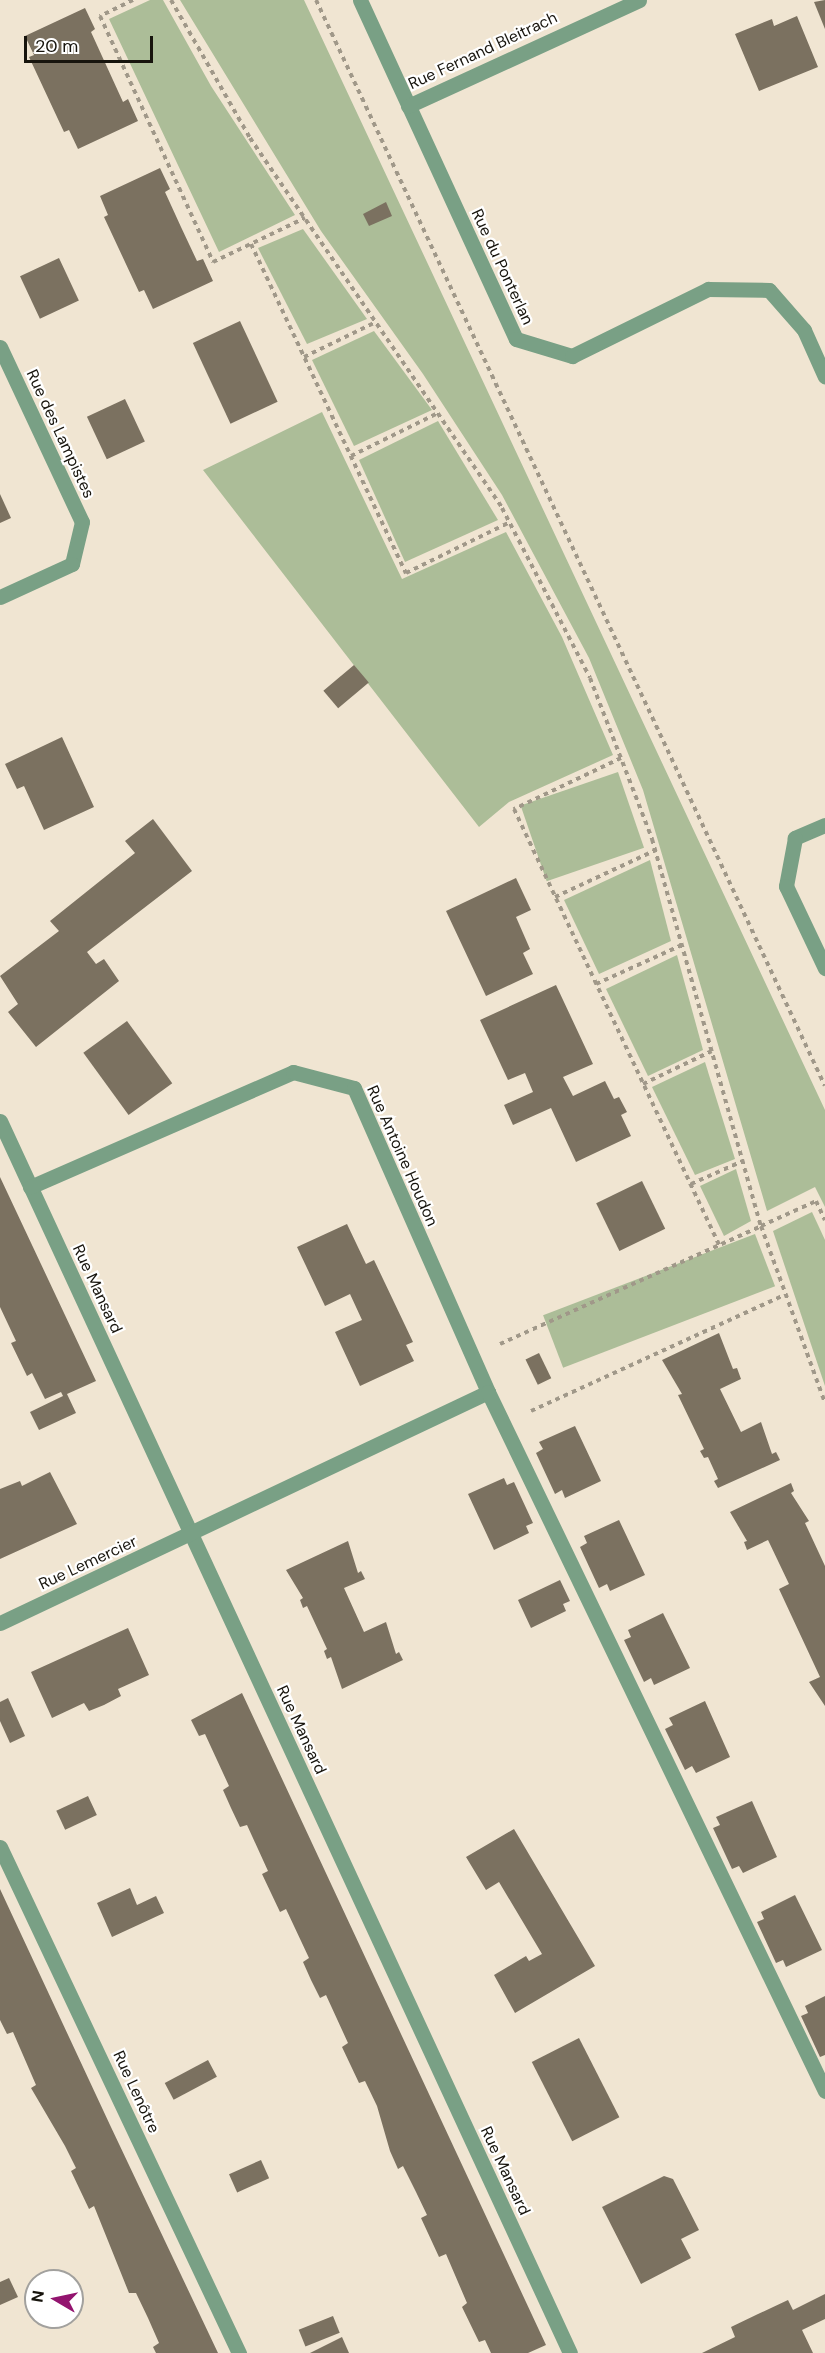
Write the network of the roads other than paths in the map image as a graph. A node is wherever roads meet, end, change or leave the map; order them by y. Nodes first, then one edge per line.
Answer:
1 (360, 0) edge
2 (639, 0) edge
3 (408, 106) junction
4 (0, 347) edge
5 (825, 377) edge
6 (0, 597) edge
7 (825, 825) edge
8 (825, 968) edge
9 (0, 1122) edge
10 (30, 1187) junction
11 (488, 1392) junction
12 (191, 1535) junction
13 (0, 1623) edge
14 (0, 1847) edge
15 (825, 2091) edge
16 (239, 2353) edge
17 (570, 2353) edge

1 - 3 street, Rue du Ponterlan
2 - 3 street, Rue Fernand Bleitrach
3 - 5 street, Rue du Ponterlan
4 - 6 street, Rue des Lampistes
7 - 8 street
9 - 10 street, Rue Mansard
10 - 11 street, Rue Antoine Houdon
10 - 12 street, Rue Mansard
11 - 12 street, Rue Lemercier
11 - 15 street, Rue Antoine Houdon
12 - 13 street, Rue Lemercier
12 - 17 street, Rue Mansard
14 - 16 street, Rue Lenôtre

